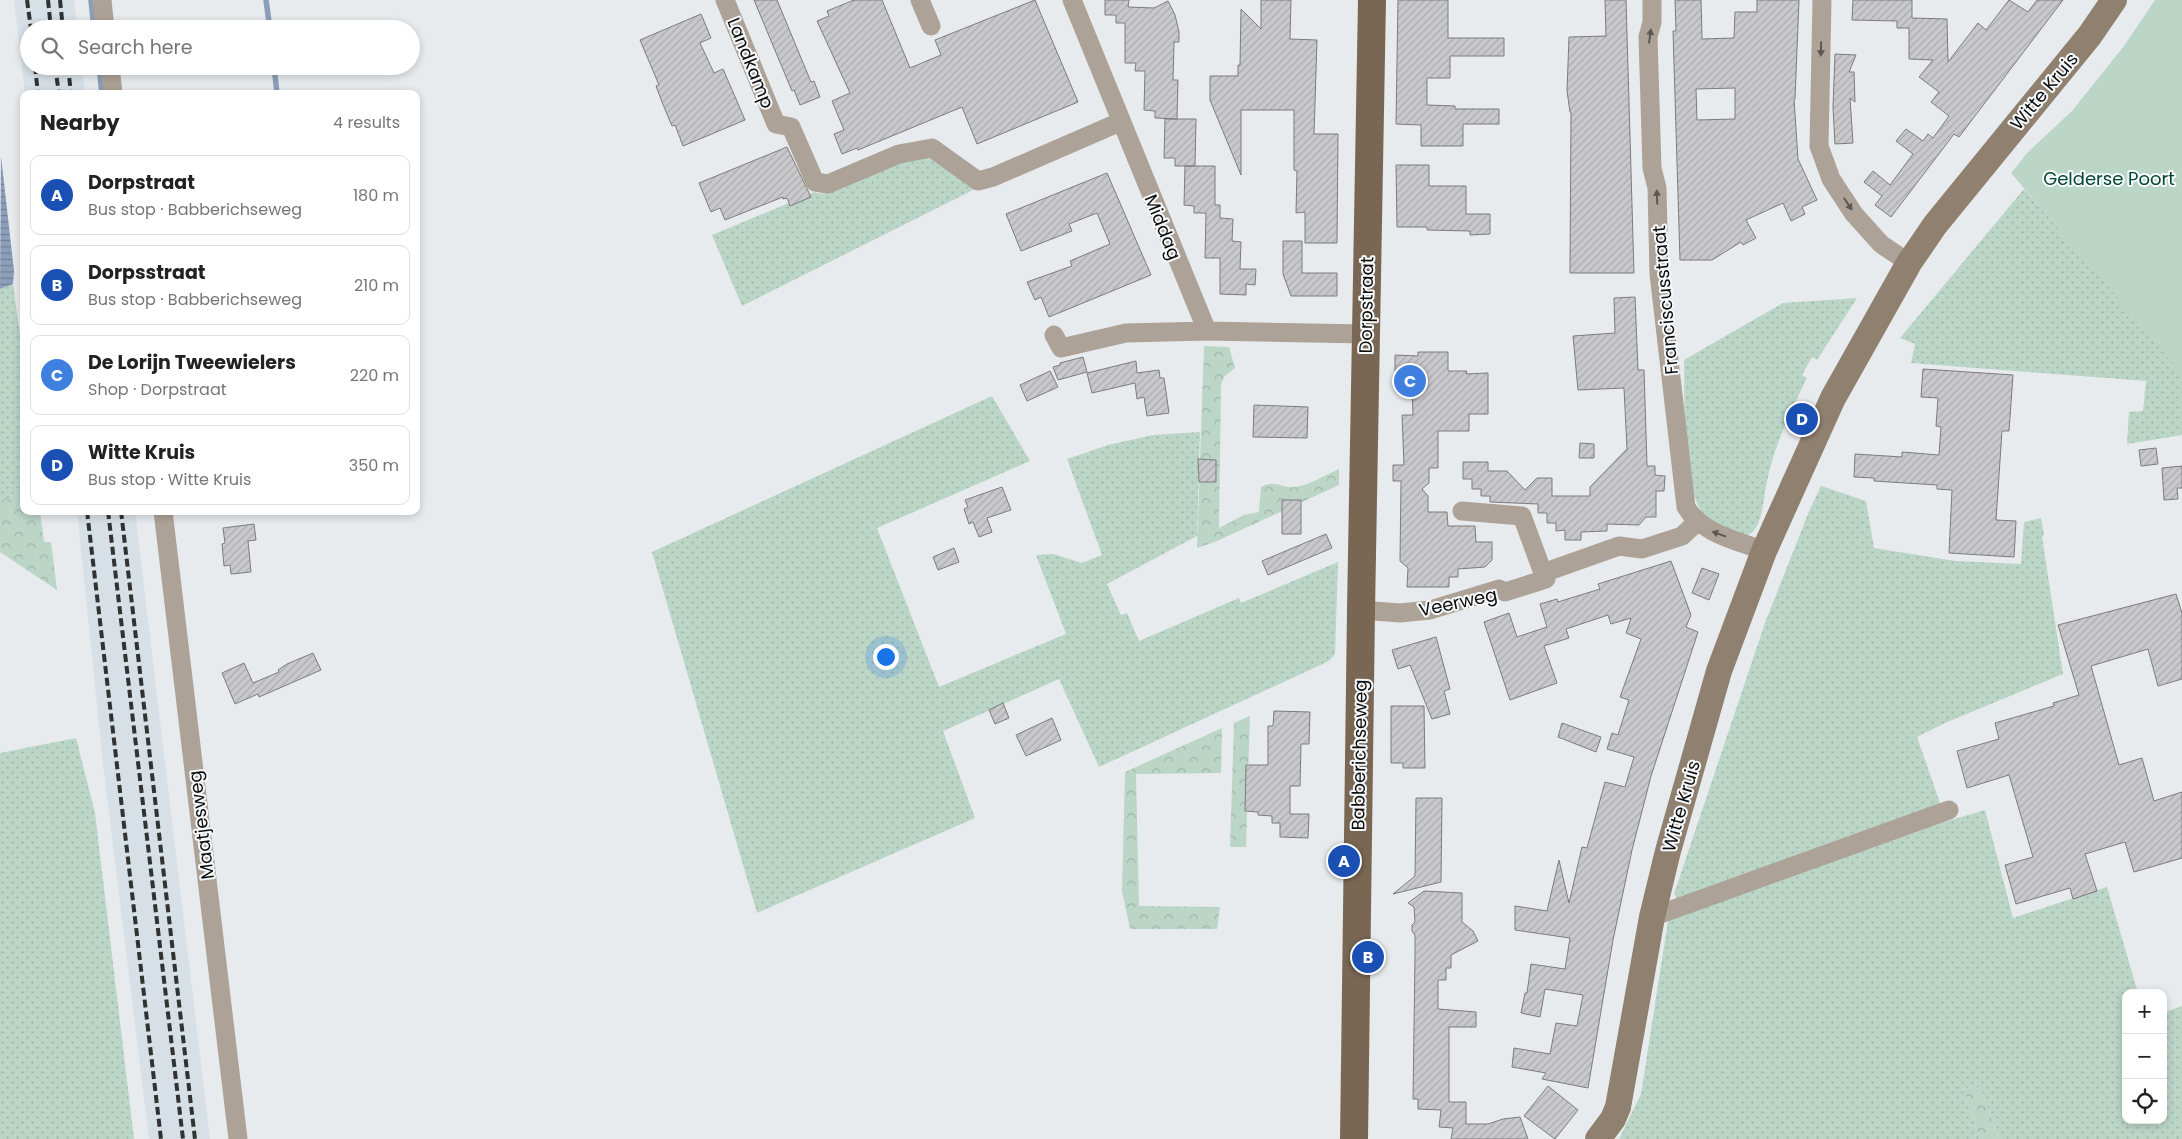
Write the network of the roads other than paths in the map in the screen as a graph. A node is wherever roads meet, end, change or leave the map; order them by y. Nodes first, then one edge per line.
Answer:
1 (102, 0) edge
2 (725, 0) edge
3 (920, 0) edge
4 (1072, 0) edge
5 (1372, 0) edge
6 (1652, 0) edge
7 (1822, 0) edge
8 (2114, 0) edge
9 (105, 20) edge
10 (931, 26) dead end
11 (111, 75) edge
12 (113, 90) edge
13 (1120, 122) junction
14 (1909, 263) junction
15 (1207, 331) junction
16 (1365, 334) junction
17 (1054, 335) dead end
18 (1462, 512) dead end
19 (163, 515) edge
20 (1697, 522) junction
21 (1764, 550) junction
22 (1543, 573) junction
23 (1360, 610) junction
24 (1949, 810) dead end
25 (1652, 918) junction
26 (238, 1139) edge
27 (1354, 1139) edge
28 (1598, 1139) edge

1 - 9 street
2 - 13 street, Landkamp
3 - 10 street
4 - 13 street, Middag
5 - 16 main road, Dorpstraat
20 -> 6 street, Franciscusstraat
7 -> 14 street
8 - 14 main road, Witte Kruis
11 - 12 street
13 - 15 street, Middag
14 - 21 main road, Witte Kruis
15 - 16 street
15 - 17 street
16 - 23 main road, Dorpstraat
18 - 22 street
19 - 26 street, Maatjesweg
21 -> 20 street
20 - 22 street, Veerweg
21 - 25 main road, Witte Kruis
22 - 23 street, Veerweg
23 - 27 main road, Babberichseweg
24 - 25 street
25 - 28 main road, Witte Kruis

